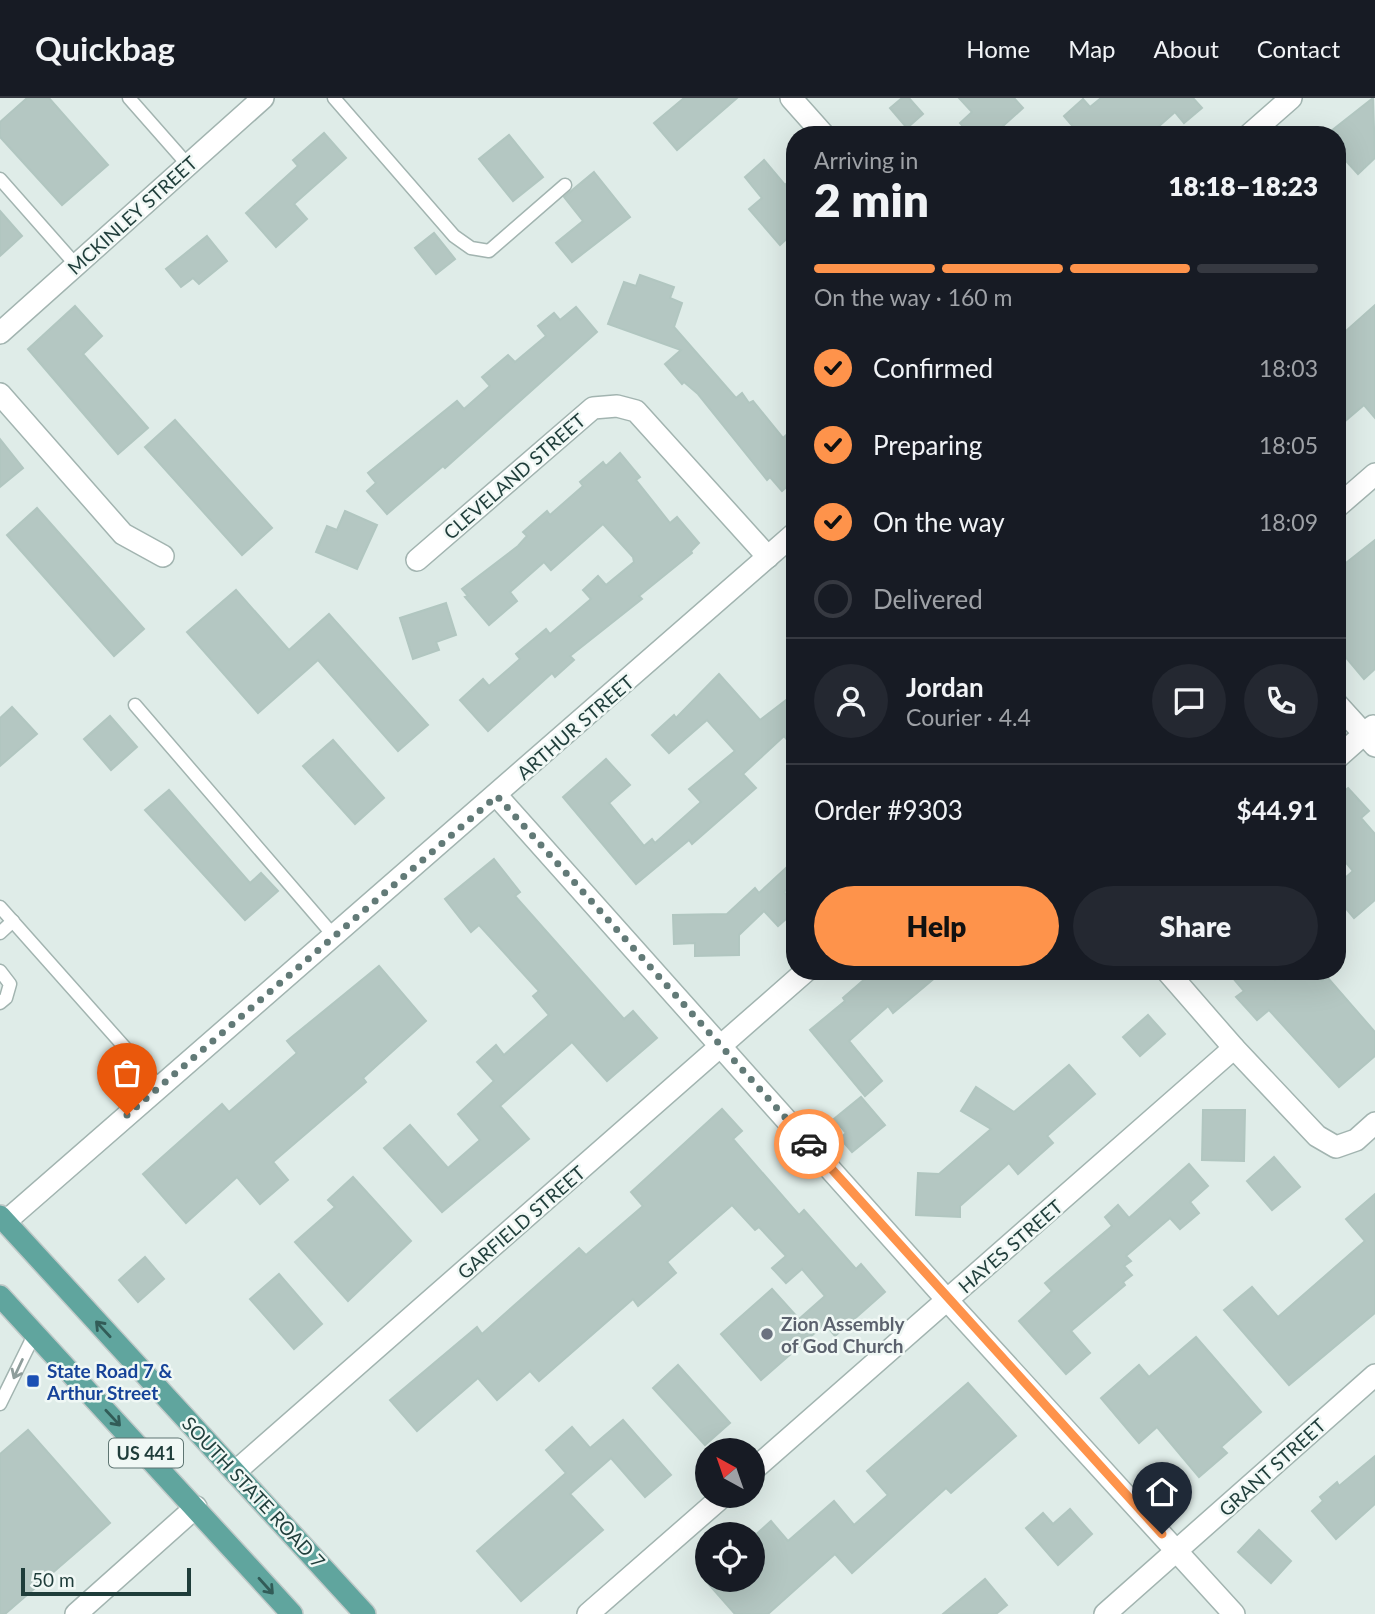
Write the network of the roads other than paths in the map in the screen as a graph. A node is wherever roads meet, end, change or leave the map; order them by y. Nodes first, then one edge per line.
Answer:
1 (129, 98) edge
2 (263, 98) edge
3 (334, 98) edge
4 (791, 98) edge
5 (1291, 98) edge
6 (816, 126) edge
7 (1259, 126) edge
8 (188, 165) junction
9 (0, 179) edge
10 (565, 186) dead end
11 (76, 265) junction
12 (0, 333) edge
13 (0, 394) edge
14 (1375, 474) edge
15 (1346, 499) edge
16 (786, 541) edge
17 (163, 556) dead end
18 (768, 557) junction
19 (417, 560) dead end
20 (135, 705) dead end
21 (1346, 712) edge
22 (1371, 735) edge
23 (1346, 752) edge
24 (497, 796) junction
25 (0, 907) edge
26 (13, 921) junction
27 (0, 933) edge
28 (334, 936) junction
29 (0, 971) edge
30 (796, 980) edge
31 (1175, 980) edge
32 (0, 1003) edge
33 (722, 1045) junction
34 (1234, 1048) junction
35 (160, 1087) junction
36 (1375, 1123) edge
37 (2, 1219) edge
38 (0, 1296) edge
39 (948, 1301) junction
40 (34, 1333) junction
41 (1375, 1375) edge
42 (0, 1404) edge
43 (765, 1460) edge
44 (235, 1472) junction
45 (196, 1507) junction
46 (709, 1508) edge
47 (1177, 1550) junction
48 (76, 1614) edge
49 (292, 1614) edge
50 (365, 1614) edge
51 (588, 1614) edge
52 (1105, 1614) edge
53 (1234, 1614) edge

1 - 8 lane
2 - 8 street, MCKINLEY STREET
3 - 10 lane
4 - 6 street
5 - 7 street
8 - 11 street, MCKINLEY STREET
9 - 11 lane
11 - 12 street, MCKINLEY STREET
13 - 17 street
14 - 15 street
16 - 18 street, ARTHUR STREET
18 - 19 street, CLEVELAND STREET
18 - 24 street, ARTHUR STREET
20 - 28 lane
21 - 22 street
22 - 23 street
24 - 28 street, ARTHUR STREET
24 - 33 street
25 - 26 lane
26 - 27 lane
26 - 35 lane
28 - 35 street, ARTHUR STREET
29 - 32 lane
30 - 33 street, GARFIELD STREET
31 - 34 street
33 - 39 street
33 - 44 street, GARFIELD STREET
34 - 36 street
34 - 39 street, HAYES STREET
35 - 37 street, ARTHUR STREET
44 -> 37 main road, SOUTH STATE ROAD 7 / US 441
38 - 40 main road, US 441
39 - 43 street, HAYES STREET
39 - 47 street
40 -> 42 lane
40 -> 45 main road, US 441
41 - 47 street, GRANT STREET
44 - 50 main road, SOUTH STATE ROAD 7 / US 441
45 - 48 street
45 -> 49 main road, US 441
46 - 51 street
47 - 52 street, GRANT STREET
47 - 53 street

